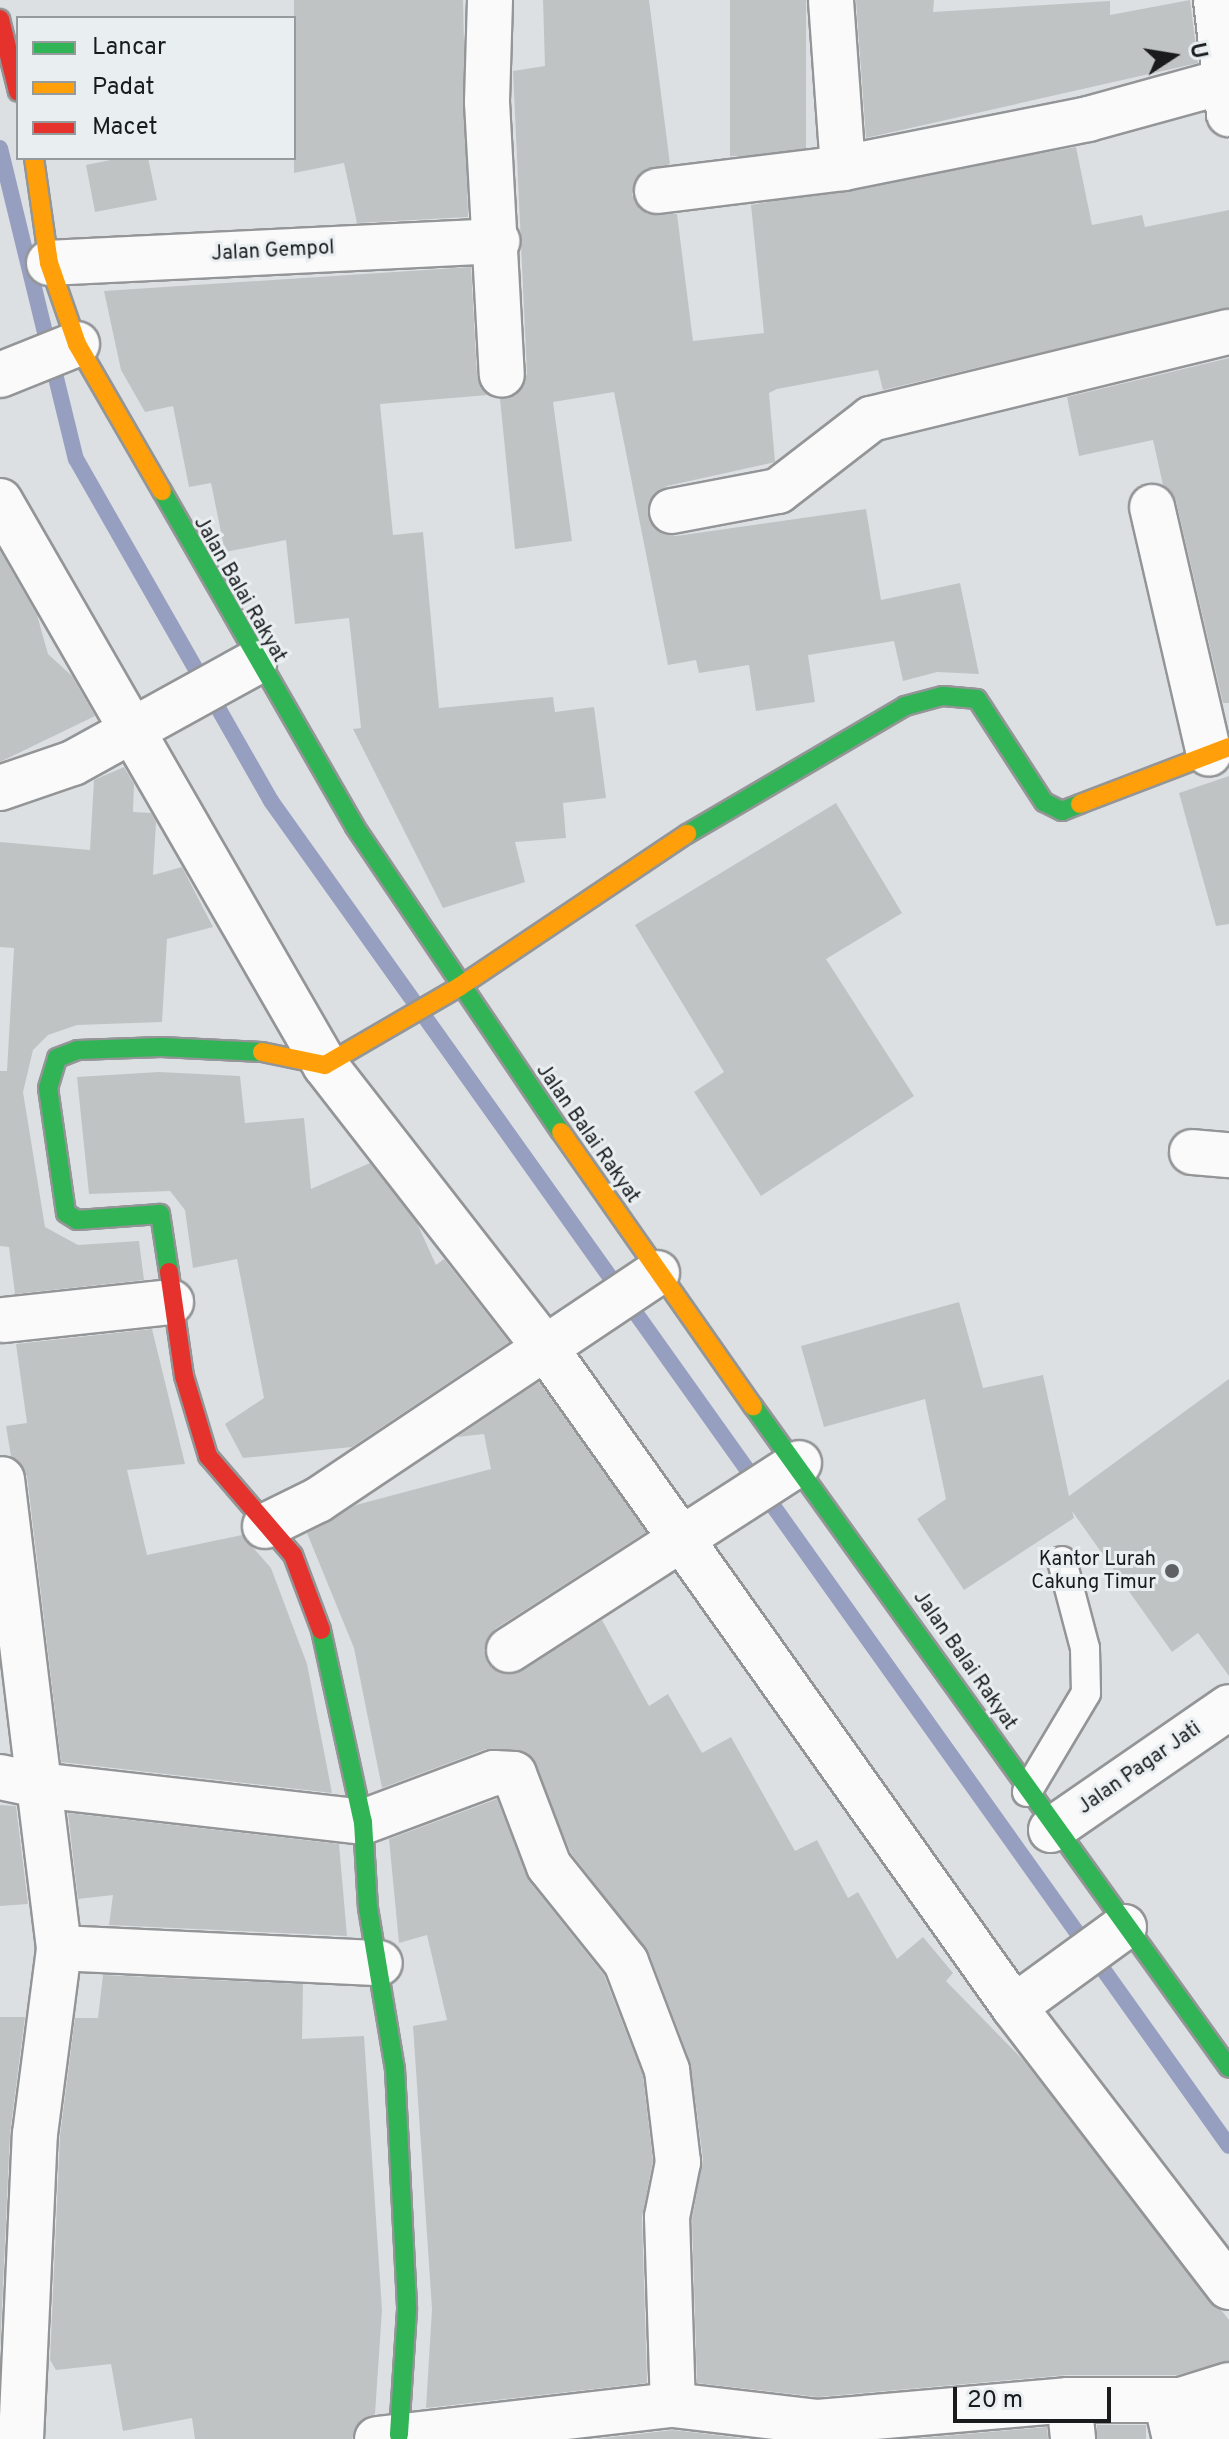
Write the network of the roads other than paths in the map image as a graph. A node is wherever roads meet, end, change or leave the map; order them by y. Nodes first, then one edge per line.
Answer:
1 (490, 0) edge
2 (831, 0) edge
3 (1216, 0) edge
4 (0, 19) edge
5 (16, 84) edge
6 (1225, 98) edge
7 (34, 160) edge
8 (843, 168) junction
9 (657, 191) dead end
10 (497, 241) junction
11 (49, 263) junction
12 (1229, 332) edge
13 (68, 349) junction
14 (0, 375) edge
15 (502, 375) dead end
16 (0, 501) edge
17 (1152, 507) dead end
18 (672, 511) dead end
19 (237, 671) junction
20 (138, 724) junction
21 (1219, 750) edge
22 (0, 788) edge
23 (459, 987) junction
24 (341, 1057) junction
25 (642, 1284) junction
26 (171, 1302) junction
27 (3, 1320) dead end
28 (554, 1342) junction
29 (784, 1474) junction
30 (2, 1479) edge
31 (265, 1526) junction
32 (686, 1542) junction
33 (1062, 1561) dead end
34 (509, 1650) dead end
35 (1229, 1707) edge
36 (20, 1781) edge
37 (1027, 1792) junction
38 (363, 1822) junction
39 (1051, 1830) junction
40 (1113, 1936) junction
41 (59, 1948) junction
42 (380, 1963) junction
43 (1021, 2002) junction
44 (1229, 2068) edge
45 (16, 2220) edge
46 (1229, 2287) edge
47 (673, 2405) junction
48 (1193, 2405) edge
49 (1071, 2420) edge
50 (522, 2429) edge
51 (818, 2431) edge
52 (388, 2437) edge
53 (21, 2439) edge
54 (1220, 2439) edge

1 - 10 street
2 - 8 street
3 - 6 street
4 - 5 street
6 - 8 street
7 - 11 street, Jalan Balai Rakyat
8 - 9 street
10 - 11 street, Jalan Gempol
10 - 15 street
11 - 13 street, Jalan Balai Rakyat
12 - 18 street
13 - 14 street
13 - 19 street, Jalan Balai Rakyat
16 - 20 street
17 - 21 street
19 - 20 street
19 - 23 street, Jalan Balai Rakyat
20 - 22 street
20 - 24 street
21 - 23 street
23 - 24 street
23 - 25 street, Jalan Balai Rakyat
24 - 26 street
24 - 28 street
25 - 28 street
25 - 29 street, Jalan Balai Rakyat
26 - 27 street
26 - 31 street
28 - 31 street
28 - 32 street
29 - 32 street
29 - 37 street, Jalan Balai Rakyat
30 - 36 street
31 - 38 street
32 - 34 street
32 - 43 street
33 - 37 lane
35 - 39 street, Jalan Pagar Jati
36 - 38 street
36 - 41 street
37 - 39 street, Jalan Balai Rakyat
38 - 42 street
38 - 47 street
39 - 40 street, Jalan Balai Rakyat
40 - 43 street
40 - 44 street, Jalan Balai Rakyat
41 - 42 street
41 - 45 street
42 - 52 street
43 - 46 street
45 - 53 street
47 - 50 street
47 - 51 street
48 - 49 street
48 - 54 street
49 - 51 street
50 - 52 street

